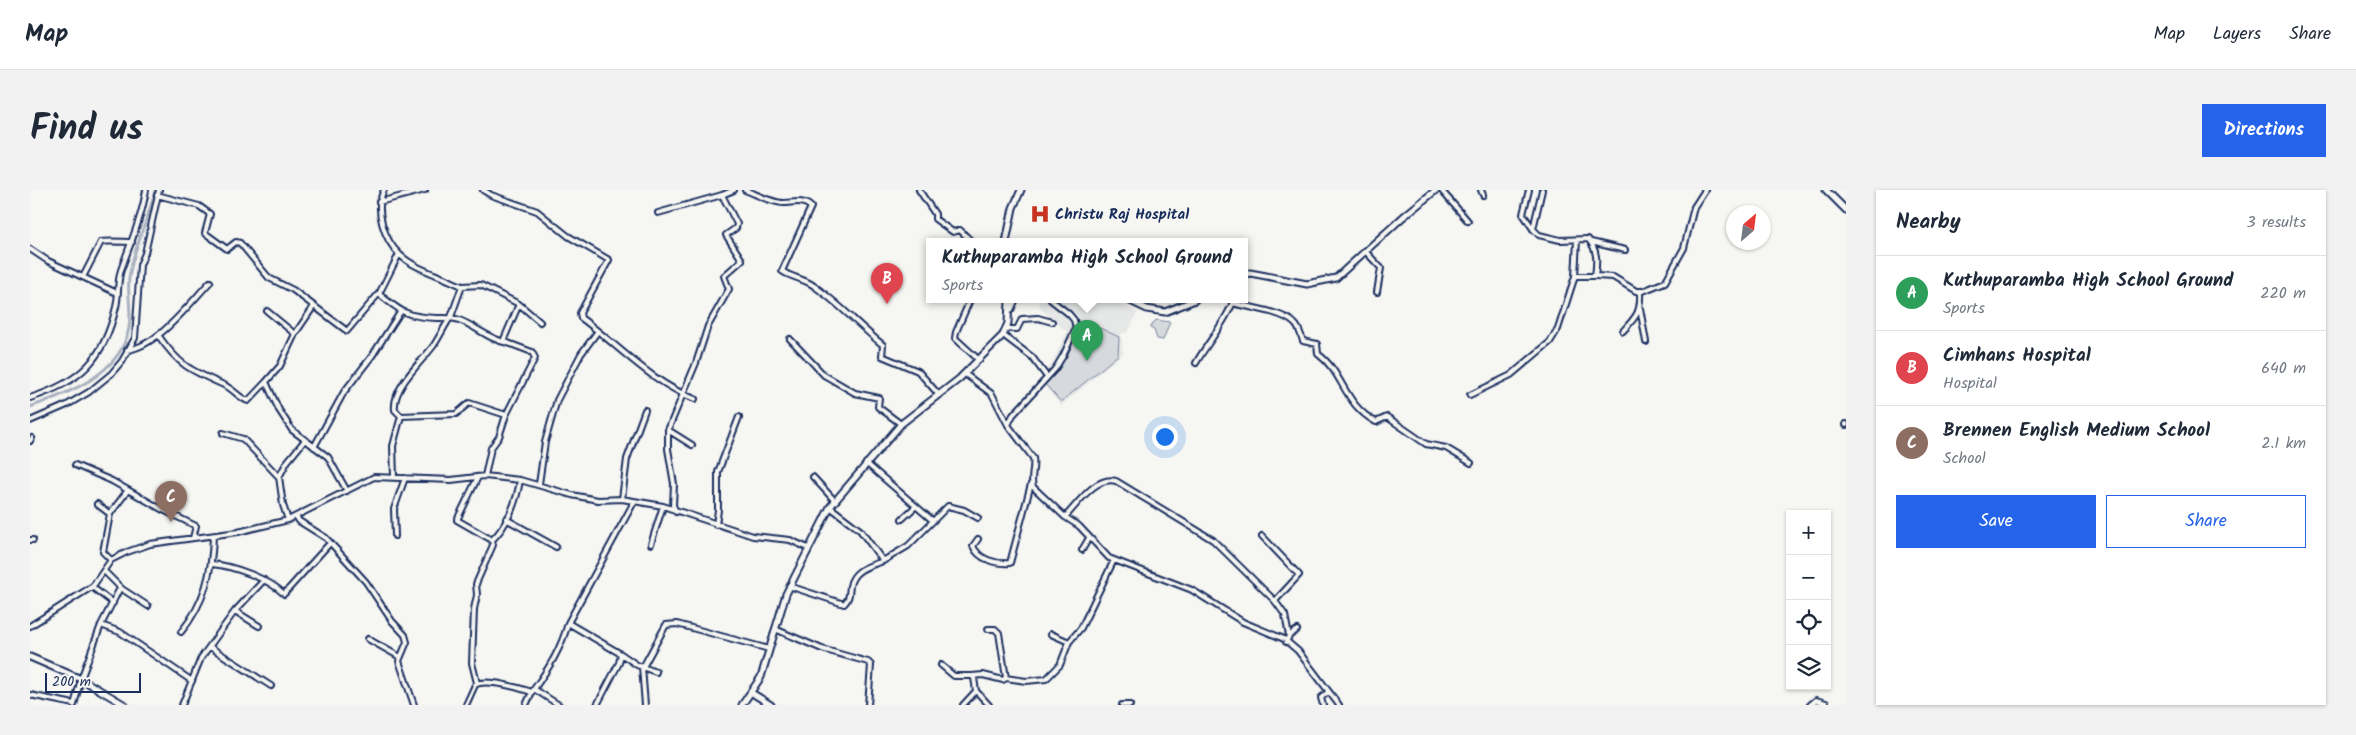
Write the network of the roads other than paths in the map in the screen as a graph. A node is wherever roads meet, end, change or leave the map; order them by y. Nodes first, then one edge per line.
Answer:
1 (146, 190) edge
2 (159, 190) edge
3 (384, 190) edge
4 (425, 190) edge
5 (483, 190) edge
6 (734, 190) edge
7 (745, 190) edge
8 (919, 190) edge
9 (1020, 190) edge
10 (1436, 190) edge
11 (1441, 190) edge
12 (1480, 190) edge
13 (1529, 190) edge
14 (1542, 190) edge
15 (1705, 190) edge
16 (1826, 190) edge
17 (156, 195) junction
18 (722, 195) junction
19 (1483, 195) dead end
20 (379, 202) junction
21 (1846, 210) edge
22 (658, 212) dead end
23 (1468, 221) dead end
24 (1533, 229) junction
25 (968, 238) edge
26 (1007, 238) edge
27 (1577, 241) junction
28 (132, 242) junction
29 (1591, 242) junction
30 (30, 249) edge
31 (1626, 250) dead end
32 (1365, 251) junction
33 (399, 254) junction
34 (782, 257) dead end
35 (788, 260) junction
36 (1248, 274) edge
37 (1575, 276) junction
38 (1595, 276) junction
39 (83, 277) junction
40 (210, 282) dead end
41 (462, 286) junction
42 (1640, 291) junction
43 (1377, 292) dead end
44 (117, 293) junction
45 (379, 294) junction
46 (969, 303) edge
47 (1009, 303) edge
48 (1013, 303) edge
49 (1054, 303) edge
50 (1136, 303) edge
51 (1188, 303) edge
52 (1233, 303) edge
53 (1236, 303) edge
54 (519, 304) junction
55 (314, 306) junction
56 (1640, 308) junction
57 (1010, 309) junction
58 (267, 311) dead end
59 (401, 311) junction
60 (450, 318) junction
61 (540, 322) dead end
62 (1052, 322) dead end
63 (1006, 329) junction
64 (598, 331) junction
65 (1623, 331) dead end
66 (295, 334) junction
67 (158, 335) junction
68 (1003, 335) junction
69 (790, 339) dead end
70 (1646, 342) dead end
71 (508, 343) junction
72 (127, 350) junction
73 (979, 360) junction
74 (1196, 363) dead end
75 (964, 374) junction
76 (1047, 377) junction
77 (266, 382) junction
78 (683, 394) junction
79 (938, 395) junction
80 (1470, 396) dead end
81 (30, 398) edge
82 (696, 399) dead end
83 (645, 410) dead end
84 (506, 415) junction
85 (401, 416) junction
86 (739, 417) dead end
87 (30, 421) edge
88 (900, 424) junction
89 (1008, 425) junction
90 (668, 430) junction
91 (223, 433) dead end
92 (305, 440) junction
93 (692, 445) dead end
94 (314, 447) junction
95 (866, 463) junction
96 (1471, 463) dead end
97 (74, 465) dead end
98 (486, 476) junction
99 (279, 477) junction
100 (394, 477) junction
101 (478, 477) junction
102 (813, 477) dead end
103 (405, 478) junction
104 (520, 480) junction
105 (539, 484) junction
106 (1031, 484) junction
107 (128, 490) junction
108 (347, 491) junction
109 (169, 496) dead end
110 (622, 499) junction
111 (835, 501) junction
112 (634, 502) junction
113 (97, 504) dead end
114 (663, 506) junction
115 (830, 507) junction
116 (915, 507) junction
117 (162, 510) junction
118 (676, 512) junction
119 (110, 514) junction
120 (296, 516) junction
121 (1066, 517) junction
122 (978, 518) dead end
123 (506, 519) junction
124 (902, 519) dead end
125 (288, 520) junction
126 (932, 520) junction
127 (716, 524) junction
128 (213, 536) junction
129 (396, 536) dead end
130 (1262, 536) dead end
131 (193, 538) junction
132 (1089, 538) junction
133 (978, 539) dead end
134 (492, 540) junction
135 (330, 543) junction
136 (651, 544) dead end
137 (556, 547) dead end
138 (808, 548) junction
139 (1082, 550) dead end
140 (111, 560) junction
141 (1114, 560) junction
142 (883, 561) junction
143 (212, 564) junction
144 (104, 572) junction
145 (264, 580) junction
146 (790, 586) junction
147 (92, 587) junction
148 (120, 588) junction
149 (1275, 601) junction
150 (112, 603) junction
151 (148, 606) dead end
152 (235, 611) junction
153 (568, 623) junction
154 (30, 626) edge
155 (101, 626) junction
156 (259, 626) dead end
157 (775, 629) junction
158 (988, 629) dead end
159 (1297, 630) dead end
160 (181, 632) dead end
161 (1051, 634) dead end
162 (1289, 636) junction
163 (368, 638) dead end
164 (1069, 642) junction
165 (1286, 642) junction
166 (210, 647) junction
167 (769, 649) junction
168 (622, 654) junction
169 (30, 657) edge
170 (400, 657) junction
171 (941, 665) dead end
172 (643, 667) junction
173 (656, 672) dead end
174 (972, 676) junction
175 (1006, 678) junction
176 (81, 680) junction
177 (192, 681) junction
178 (476, 683) junction
179 (271, 686) dead end
180 (533, 690) junction
181 (976, 691) junction
182 (1328, 692) junction
183 (752, 693) junction
184 (30, 695) edge
185 (1826, 704) dead end
186 (74, 705) edge
187 (125, 705) edge
188 (182, 705) edge
189 (414, 705) edge
190 (466, 705) edge
191 (526, 705) edge
192 (559, 705) edge
193 (597, 705) edge
194 (645, 705) edge
195 (742, 705) edge
196 (771, 705) edge
197 (868, 705) edge
198 (963, 705) edge
199 (989, 705) edge
200 (1122, 705) edge
201 (1130, 705) edge
202 (1323, 705) edge
203 (1339, 705) edge
204 (1810, 705) edge

1 - 28 street
2 - 17 street
3 - 20 street
4 - 20 street
5 - 64 street
6 - 18 street
7 - 35 street
8 - 25 street
9 - 26 main road
10 - 32 main road
11 - 23 street
12 - 19 street
13 - 24 street
14 - 24 street
15 - 42 street
16 - 21 main road
17 - 55 street
17 - 72 street
18 - 22 street
18 - 78 street
20 - 33 street
24 - 27 street
27 - 29 street
27 - 37 street
28 - 39 street
28 - 44 street
29 - 31 street
29 - 38 street
30 - 39 street
32 - 36 main road
32 - 43 street
33 - 41 street
33 - 45 street
34 - 35 street
35 - 79 street
37 - 38 street
37 - 80 street
38 - 42 street
39 - 44 street
40 - 67 street
41 - 54 street
41 - 60 street
42 - 56 street
44 - 81 street
45 - 55 street
45 - 59 street
46 - 73 street
47 - 57 main road
48 - 57 main road
49 - 76 street
50 - 51 main road
52 - 74 street
53 - 96 street
54 - 61 street
54 - 71 street
55 - 66 street
56 - 65 street
56 - 70 street
57 - 63 main road
58 - 66 street
59 - 60 street
59 - 94 street
60 - 71 street
60 - 85 street
62 - 63 street
63 - 68 main road
64 - 78 street
64 - 105 street
66 - 77 street
67 - 72 street
67 - 77 street
68 - 73 main road
68 - 76 street
69 - 88 street
71 - 84 street
72 - 87 street
73 - 75 main road
75 - 79 main road
75 - 89 street
76 - 89 street
77 - 92 street
78 - 82 street
78 - 90 street
79 - 88 main road
83 - 110 street
84 - 85 street
84 - 98 street
85 - 100 street
86 - 127 street
88 - 95 main road
89 - 106 street
90 - 93 street
90 - 118 street
91 - 99 street
92 - 94 street
92 - 99 street
94 - 108 street
95 - 111 main road
95 - 116 street
97 - 107 street
98 - 101 street
98 - 104 street
99 - 125 street
100 - 103 street
100 - 108 street
101 - 103 street
101 - 134 street
102 - 111 street
103 - 129 street
104 - 105 street
104 - 123 street
105 - 110 street
106 - 121 street
106 - 133 street
107 - 117 street
107 - 119 street
108 - 120 street
109 - 117 street
110 - 112 street
111 - 115 main road
112 - 114 street
112 - 153 street
113 - 119 street
114 - 118 street
114 - 136 street
115 - 138 main road
115 - 142 street
116 - 124 street
116 - 126 street
117 - 131 street
118 - 127 street
119 - 140 street
120 - 125 street
120 - 135 street
121 - 132 street
121 - 149 street
122 - 126 street
123 - 134 street
123 - 137 street
125 - 128 street
126 - 142 street
127 - 138 street
128 - 131 street
128 - 143 street
130 - 149 street
131 - 140 street
132 - 139 street
132 - 141 street
134 - 178 street
135 - 145 street
135 - 170 street
138 - 146 main road
140 - 144 street
141 - 164 street
141 - 165 street
142 - 146 street
143 - 145 street
143 - 160 street
144 - 147 street
144 - 148 street
145 - 152 street
146 - 157 main road
147 - 150 street
147 - 154 street
148 - 150 street
148 - 151 street
149 - 162 street
150 - 155 street
152 - 156 street
152 - 166 street
153 - 168 street
153 - 180 street
155 - 176 street
155 - 177 street
157 - 167 main road
157 - 197 street
158 - 175 street
159 - 162 street
161 - 164 street
162 - 165 street
163 - 170 street
164 - 175 street
165 - 182 street
166 - 177 street
166 - 179 street
167 - 172 street
167 - 183 main road
168 - 172 street
168 - 193 street
169 - 176 main road
170 - 189 street
171 - 174 street
172 - 173 street
172 - 194 street
174 - 175 street
174 - 181 street
176 - 186 street
176 - 187 main road
177 - 188 street
178 - 180 street
178 - 190 street
180 - 191 street
180 - 192 street
181 - 198 street
181 - 199 street
182 - 202 street
182 - 203 street
183 - 195 main road
183 - 196 main road
184 - 186 street
185 - 204 street
200 - 201 street

